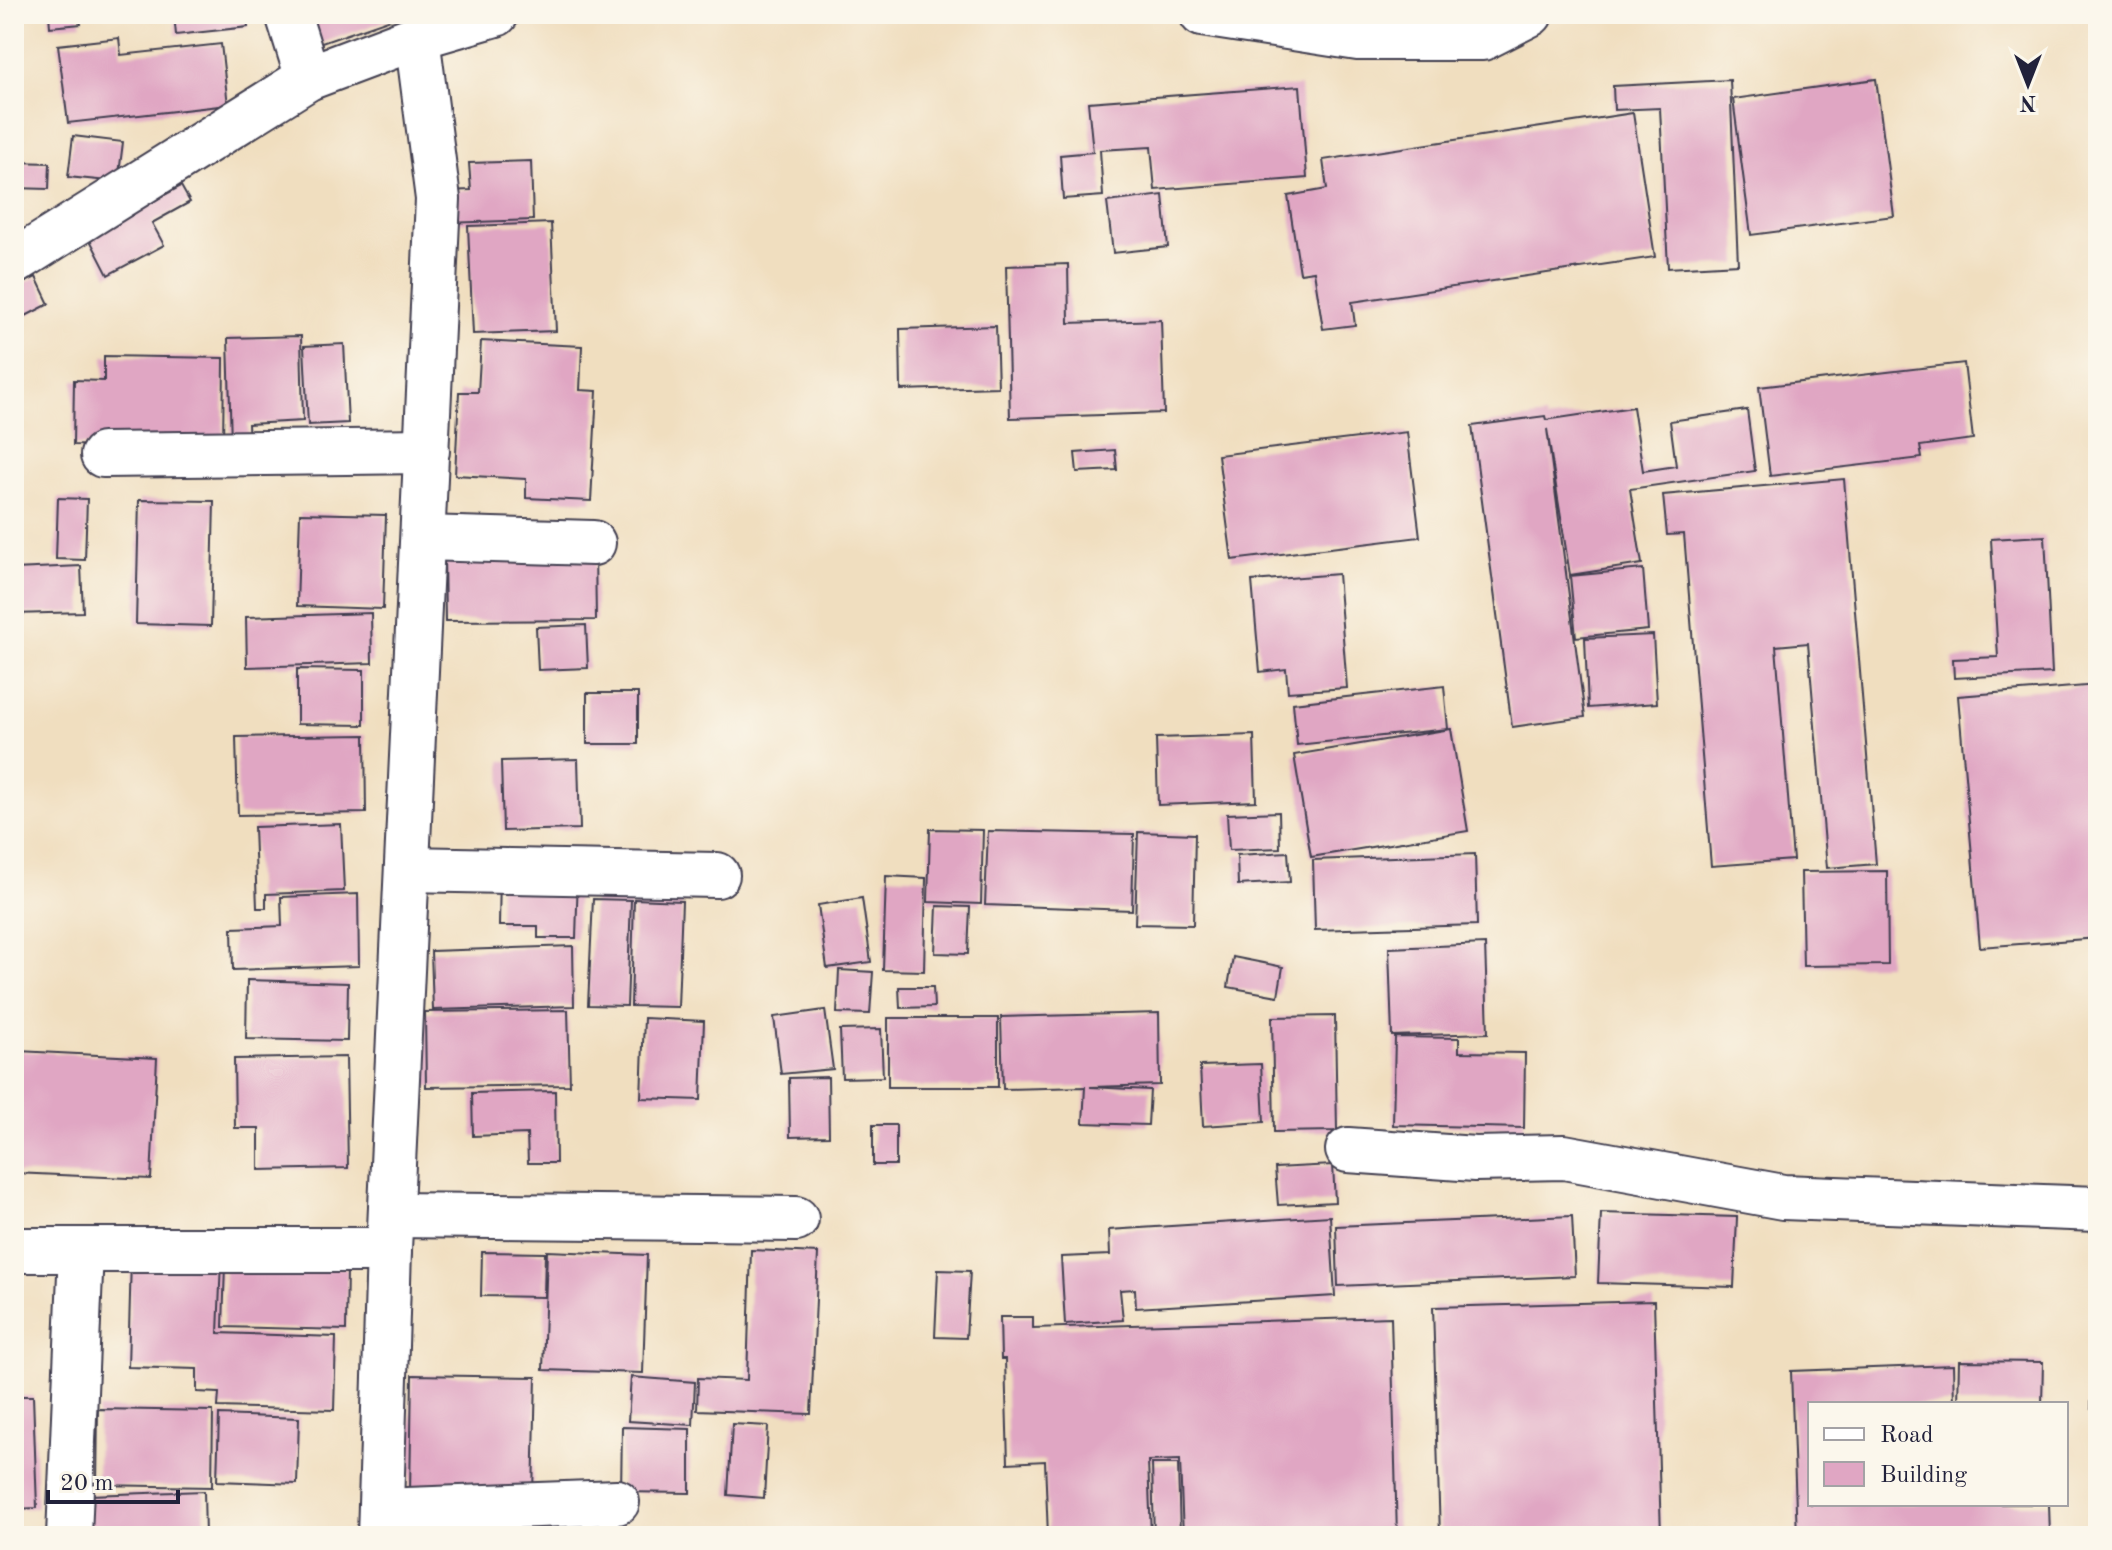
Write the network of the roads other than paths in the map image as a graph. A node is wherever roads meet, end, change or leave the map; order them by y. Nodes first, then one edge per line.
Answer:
1 (288, 14) edge
2 (496, 14) edge
3 (1202, 14) edge
4 (1530, 14) edge
5 (417, 37) junction
6 (308, 78) junction
7 (14, 262) edge
8 (427, 451) junction
9 (103, 455) dead end
10 (423, 538) junction
11 (593, 543) dead end
12 (407, 869) junction
13 (717, 875) dead end
14 (1348, 1150) dead end
15 (2098, 1209) edge
16 (796, 1219) dead end
17 (390, 1232) junction
18 (14, 1250) edge
19 (81, 1250) junction
20 (617, 1502) dead end
21 (381, 1524) edge
22 (69, 1536) edge

1 - 6 street
2 - 5 street
3 - 4 street
5 - 6 street
5 - 8 street
6 - 7 street
8 - 9 street
8 - 10 street
10 - 11 street
10 - 12 street
12 - 13 street
12 - 17 street
14 - 15 street
16 - 17 street
17 - 19 street
17 - 21 street
18 - 19 street
19 - 22 street
20 - 21 street

